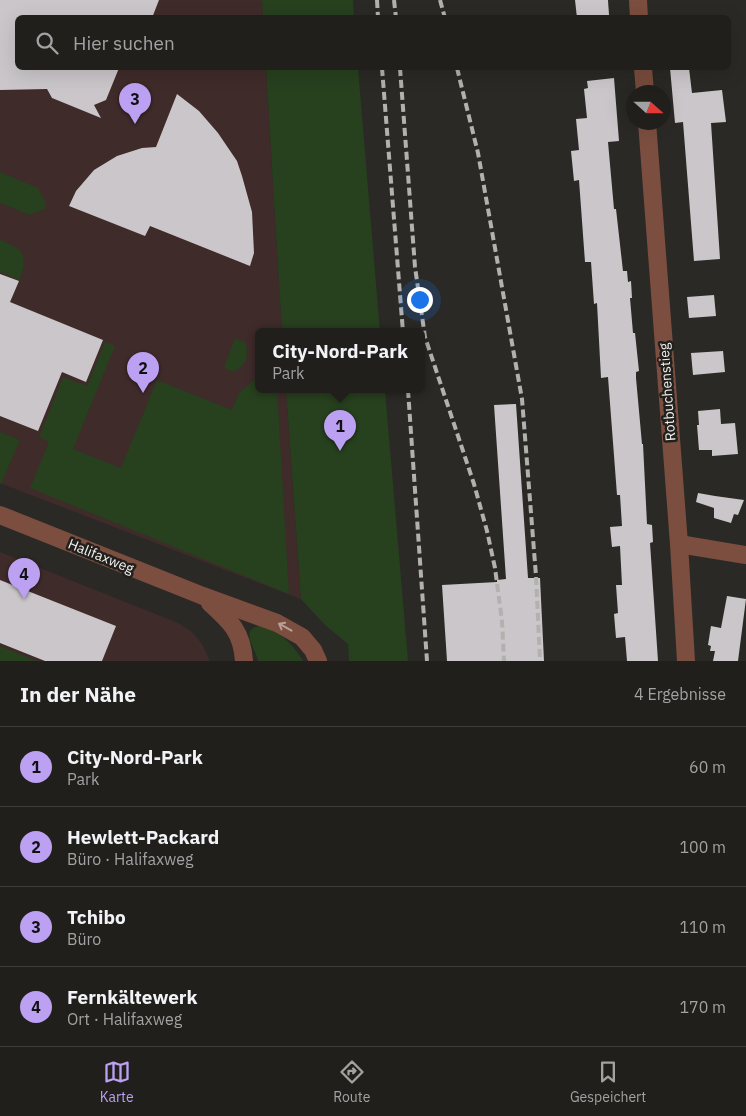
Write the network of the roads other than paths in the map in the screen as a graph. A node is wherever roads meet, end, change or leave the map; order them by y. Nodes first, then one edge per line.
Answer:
1 (638, 0) edge
2 (639, 15) edge
3 (643, 70) edge
4 (644, 85) edge
5 (648, 130) edge
6 (0, 515) edge
7 (679, 544) junction
8 (746, 555) edge
9 (203, 596) junction
10 (244, 661) edge
11 (318, 661) edge
12 (686, 661) edge

1 - 2 street
3 - 4 street
5 - 7 street, Rotbuchenstieg
6 - 9 street, Halifaxweg
7 - 8 street
7 - 12 street, Rotbuchenstieg
9 - 10 street, Halifaxweg
11 -> 9 street, Halifaxweg

